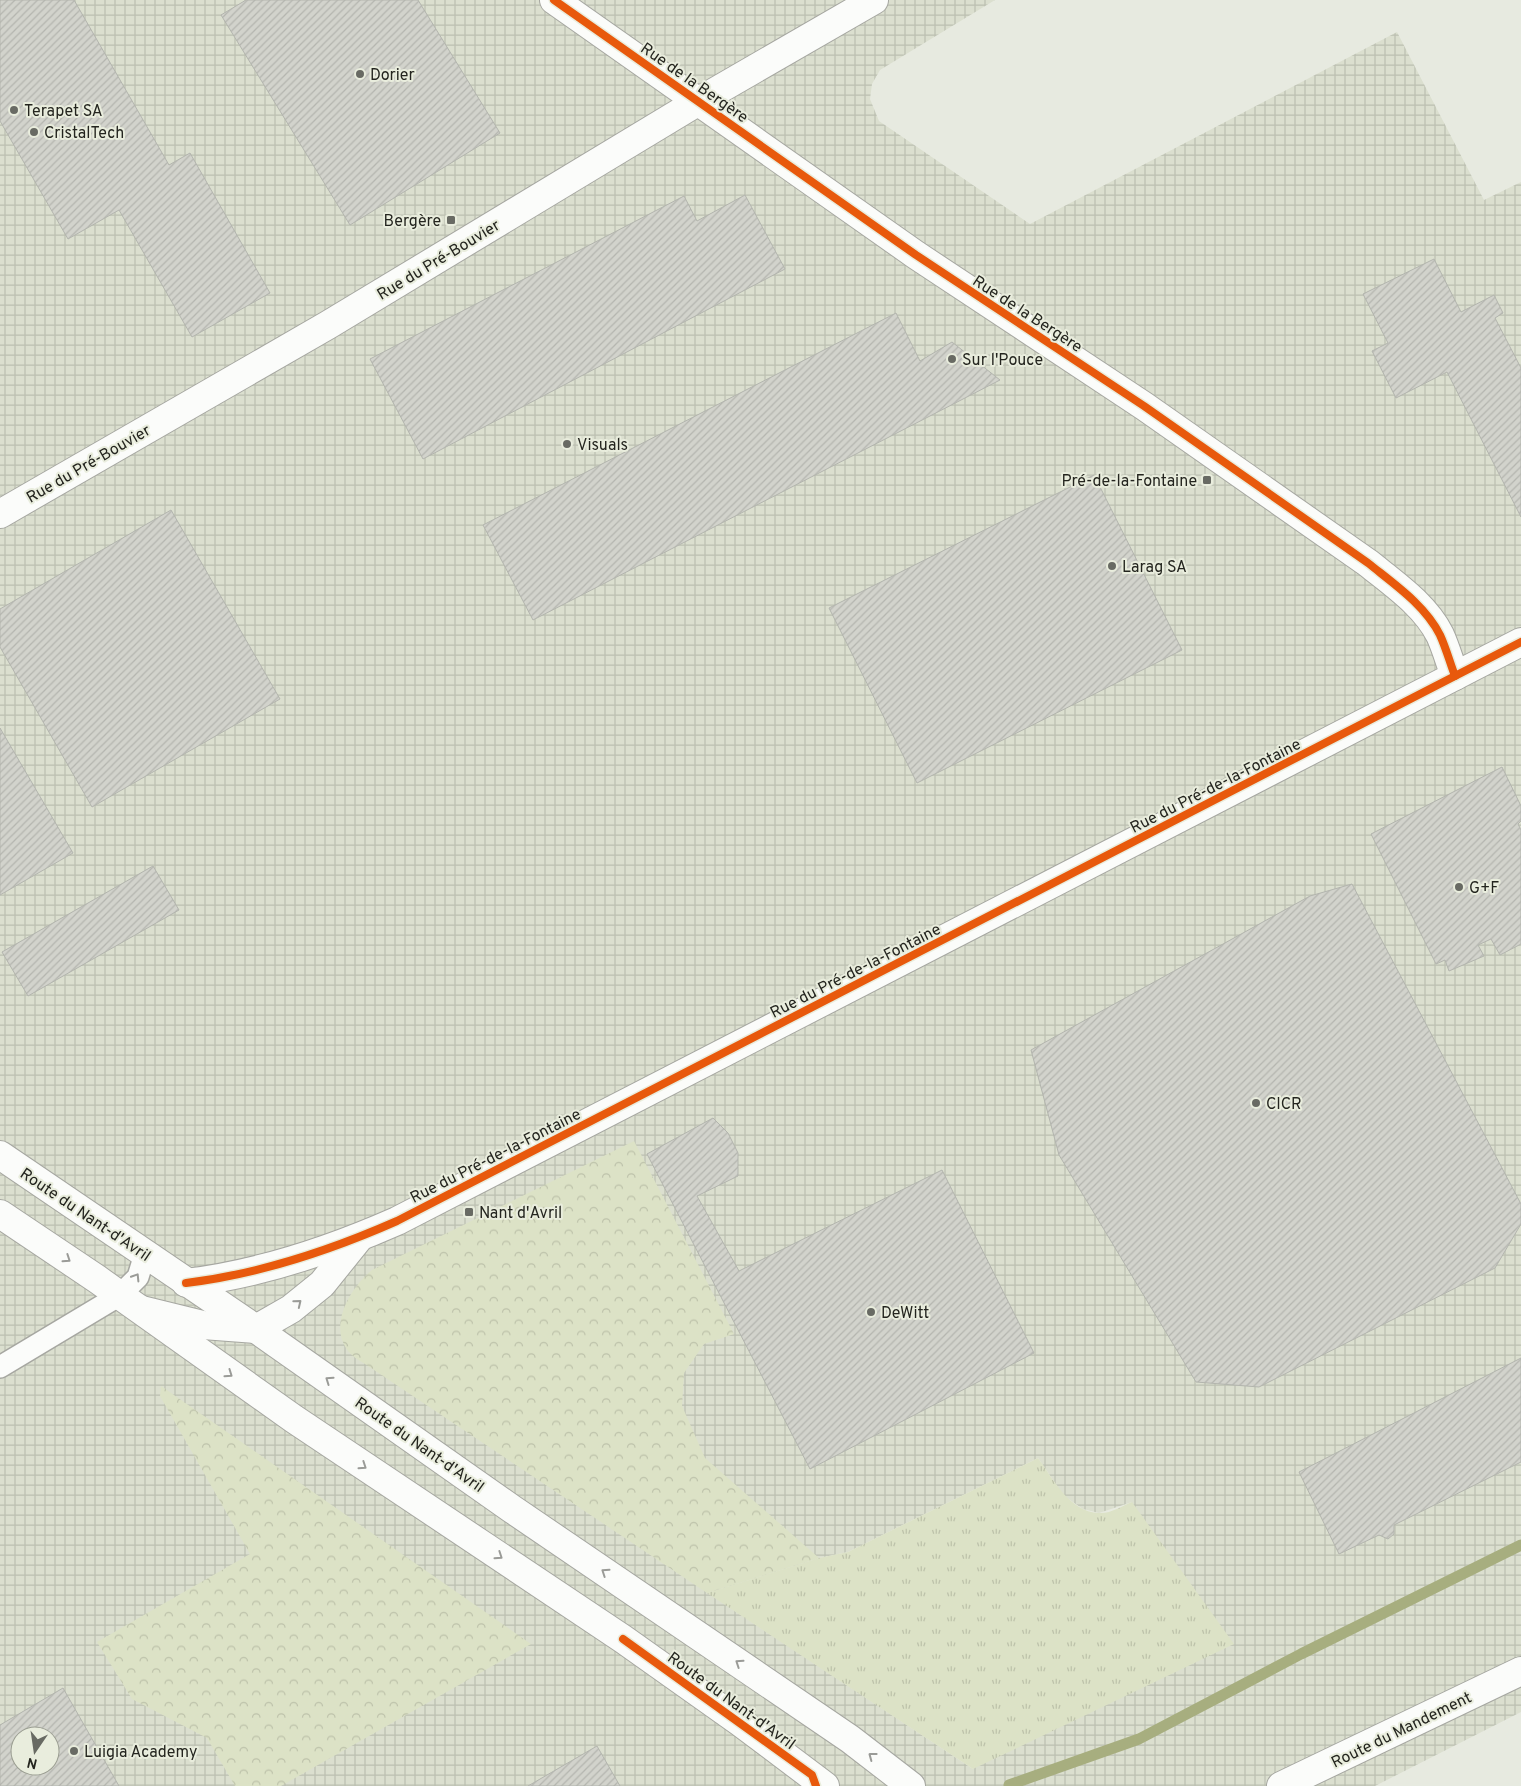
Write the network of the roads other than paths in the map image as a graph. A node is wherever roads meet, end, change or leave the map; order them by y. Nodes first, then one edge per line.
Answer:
1 (554, 0) edge
2 (874, 0) edge
3 (699, 101) junction
4 (0, 514) edge
5 (1521, 642) edge
6 (1455, 676) junction
7 (0, 1156) edge
8 (0, 1214) edge
9 (359, 1238) junction
10 (145, 1254) junction
11 (186, 1282) junction
12 (130, 1303) junction
13 (256, 1329) junction
14 (0, 1367) edge
15 (1521, 1671) edge
16 (825, 1786) edge
17 (911, 1786) edge
18 (1281, 1786) edge

1 - 3 street, Rue de la Bergère
2 - 3 street, Rue du Pré-Bouvier
3 - 4 street, Rue du Pré-Bouvier
3 - 6 street, Rue de la Bergère
5 - 6 street, Rue du Pré-de-la-Fontaine
6 - 9 street, Rue du Pré-de-la-Fontaine
7 - 10 street, Route du Nant-d'Avril
8 -> 12 street, Route du Nant-d'Avril
9 - 11 street, Rue du Pré-de-la-Fontaine
13 -> 9 street, Rue du Pré-de-la-Fontaine
10 - 11 street, Route du Nant-d'Avril
12 -> 10 lane
11 - 13 street, Route du Nant-d'Avril
12 - 13 street
12 - 14 lane
12 -> 16 street, Route du Nant-d'Avril
17 -> 13 street, Route du Nant-d'Avril
15 - 18 street, Route du Mandement

